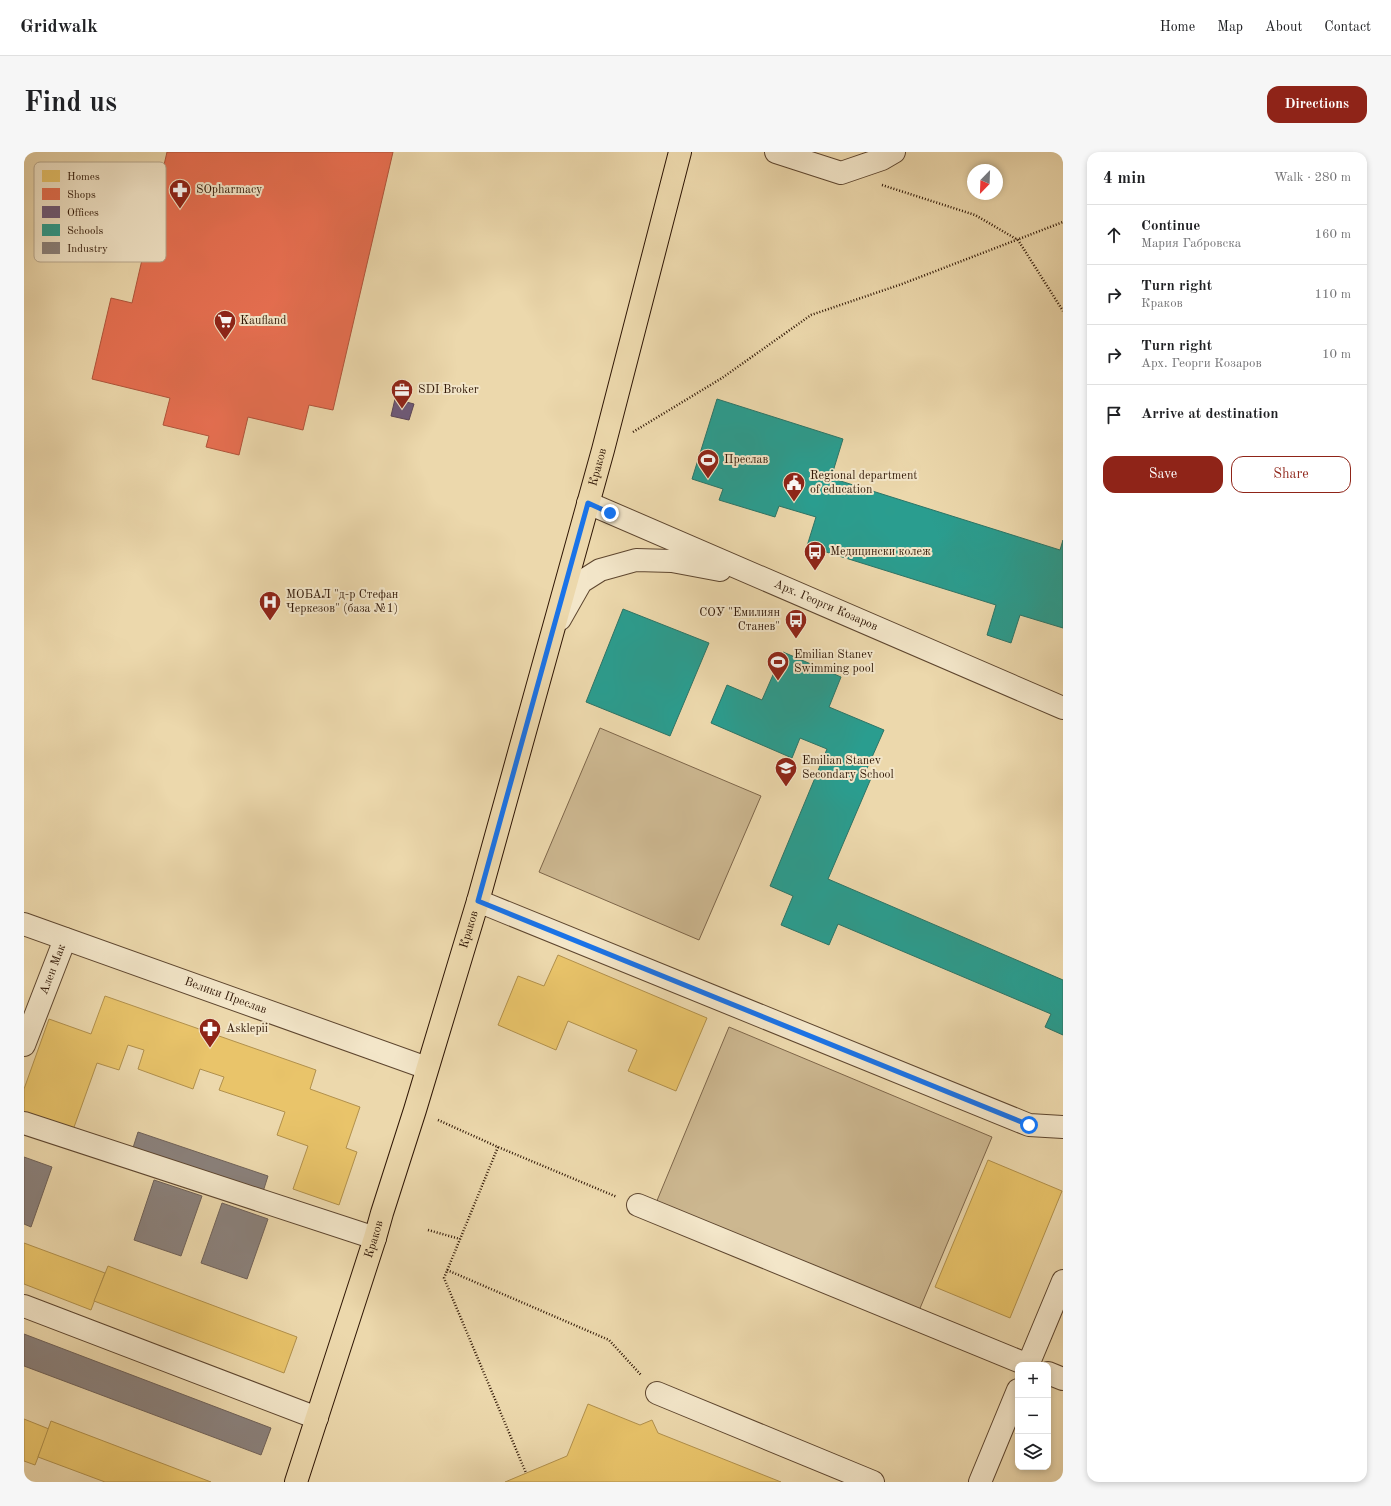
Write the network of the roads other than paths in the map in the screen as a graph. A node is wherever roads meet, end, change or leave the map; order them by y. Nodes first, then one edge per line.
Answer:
1 (665, 152) edge
2 (680, 152) edge
3 (776, 152) edge
4 (894, 152) edge
5 (665, 209) junction
6 (588, 503) junction
7 (759, 577) junction
8 (553, 632) junction
9 (1063, 708) edge
10 (478, 901) junction
11 (24, 924) edge
12 (65, 938) junction
13 (24, 1045) edge
14 (428, 1068) junction
15 (24, 1123) edge
16 (1063, 1128) edge
17 (638, 1205) road end
18 (375, 1238) junction
19 (1063, 1281) edge
20 (24, 1306) edge
21 (1021, 1362) edge
22 (1029, 1362) edge
23 (1051, 1374) edge
24 (1063, 1379) edge
25 (657, 1393) road end
26 (1015, 1397) edge
27 (317, 1418) junction
28 (296, 1482) edge
29 (873, 1482) edge
30 (980, 1482) edge

1 - 5 main road, Краков
2 - 5 main road, Краков
3 - 4 street
5 - 6 main road, Краков
6 - 7 street, Арх. Георги Козаров
6 - 8 main road, Краков
7 - 8 street
7 - 9 street, Арх. Георги Козаров
8 - 10 main road, Краков
10 - 14 main road, Краков
10 - 16 street
11 - 12 street, Велики Преслав
12 - 13 street, Ален Мак
12 - 14 street, Велики Преслав
14 - 18 main road, Краков
15 - 18 street
17 - 21 street
18 - 27 main road, Краков
19 - 22 street
20 - 27 street
23 - 24 street
25 - 29 street
26 - 30 street
27 - 28 main road, Краков

